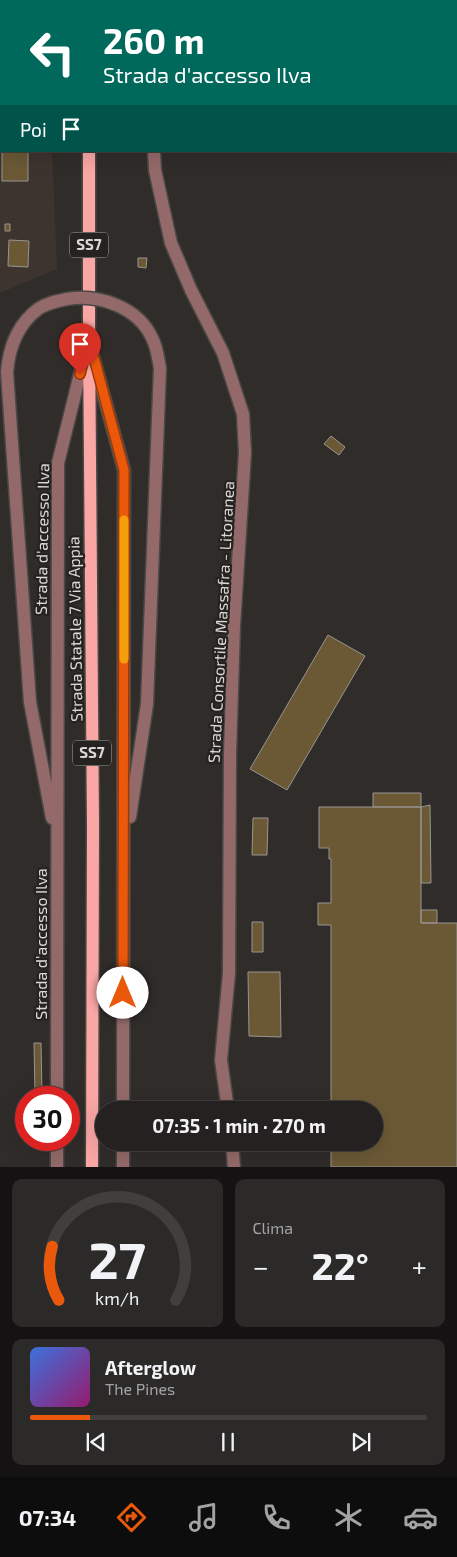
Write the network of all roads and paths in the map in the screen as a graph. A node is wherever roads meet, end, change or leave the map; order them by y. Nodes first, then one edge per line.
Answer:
1 (89, 152) edge
2 (154, 152) edge
3 (89, 339) junction
4 (58, 848) junction
5 (124, 856) junction
6 (57, 1086) edge
7 (123, 1101) edge
8 (227, 1101) edge
9 (57, 1151) edge
10 (123, 1151) edge
11 (233, 1151) edge
12 (57, 1167) edge
13 (92, 1167) edge
14 (123, 1167) edge
15 (234, 1167) edge

1 - 3 main road, Strada Statale 7 Via Appia / SS7
2 - 8 street, Strada Consortile Massafra - Litoranea
3 - 4 street, Strada d'accesso Ilva
3 - 5 street
3 - 13 main road, Strada Statale 7 Via Appia / SS7
4 - 5 street, bridge
4 - 6 street, Strada d'accesso Ilva
5 - 7 street
9 - 12 street
10 - 14 street
11 - 15 street

